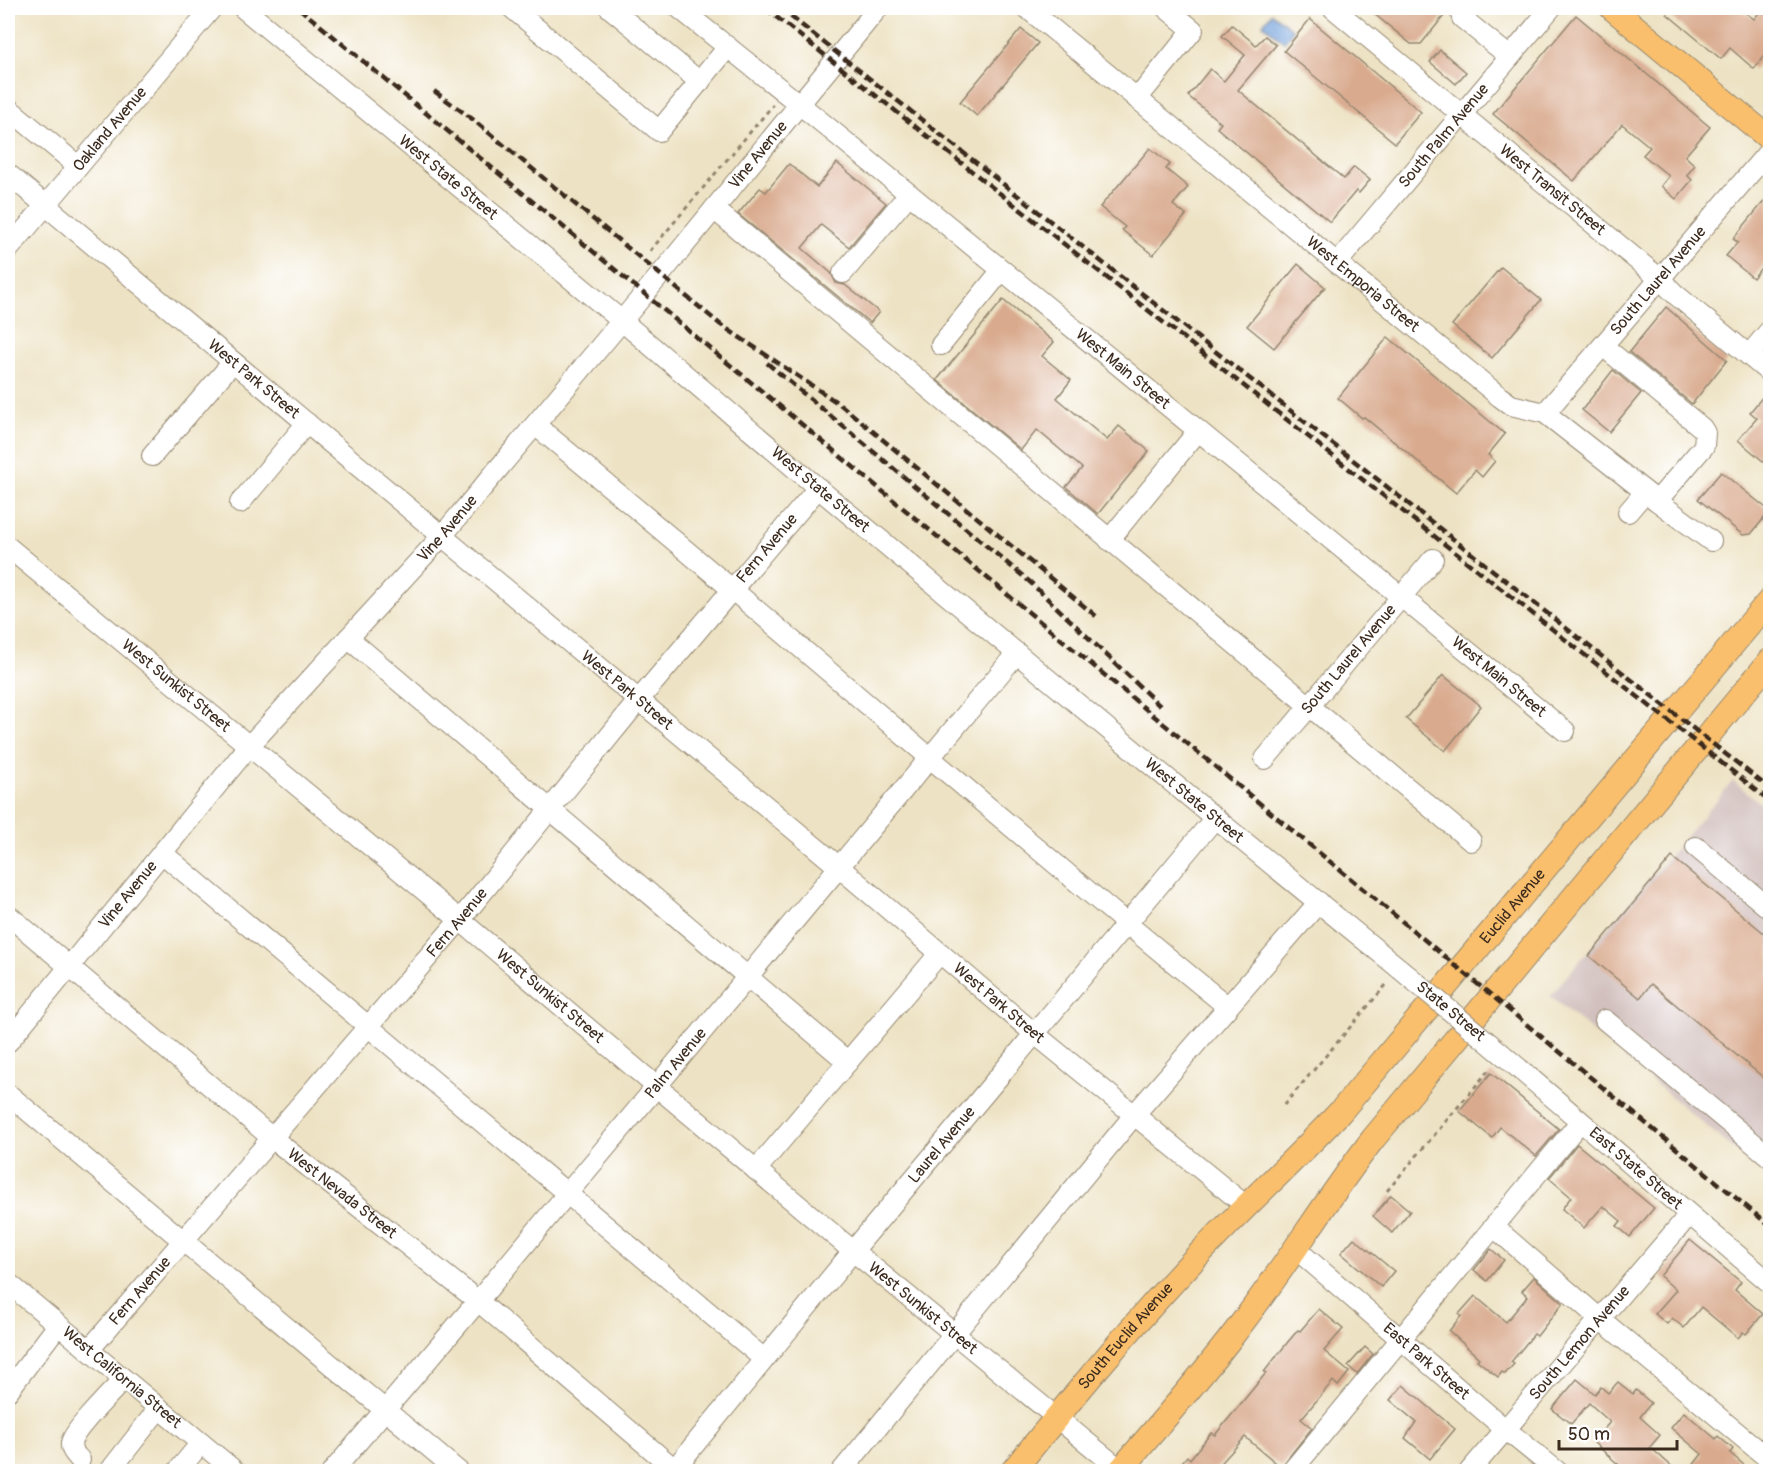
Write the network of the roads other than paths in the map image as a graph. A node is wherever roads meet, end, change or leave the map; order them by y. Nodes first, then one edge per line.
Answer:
1 (212, 8) edge
2 (243, 8) edge
3 (512, 8) edge
4 (610, 8) edge
5 (679, 8) edge
6 (878, 8) edge
7 (1027, 8) edge
8 (1166, 8) edge
9 (1333, 8) edge
10 (1460, 8) edge
11 (1612, 8) edge
12 (1542, 11) edge
13 (728, 47) junction
14 (1510, 57) junction
15 (700, 81) junction
16 (1137, 99) junction
17 (799, 104) junction
18 (8, 108) edge
19 (1462, 114) junction
20 (1770, 139) edge
21 (1770, 150) edge
22 (78, 166) junction
23 (8, 174) edge
24 (909, 194) junction
25 (45, 206) junction
26 (714, 209) junction
27 (8, 250) edge
28 (1337, 263) junction
29 (1002, 270) junction
30 (843, 273) dead end
31 (1660, 279) junction
32 (622, 321) junction
33 (1770, 330) edge
34 (941, 345) dead end
35 (1603, 346) junction
36 (1749, 355) junction
37 (233, 362) junction
38 (1770, 373) edge
39 (1545, 413) junction
40 (307, 423) junction
41 (535, 425) junction
42 (1198, 431) junction
43 (152, 456) dead end
44 (818, 488) junction
45 (1651, 496) junction
46 (240, 503) dead end
47 (1628, 512) dead end
48 (442, 536) junction
49 (1109, 540) junction
50 (1712, 541) dead end
51 (8, 547) edge
52 (1433, 559) dead end
53 (733, 590) junction
54 (1401, 597) junction
55 (1770, 600) edge
56 (348, 638) junction
57 (1017, 653) junction
58 (1770, 661) edge
59 (638, 701) junction
60 (1310, 707) junction
61 (1565, 731) dead end
62 (249, 746) junction
63 (931, 757) junction
64 (1265, 759) dead end
65 (550, 809) junction
66 (1215, 818) junction
67 (1471, 842) dead end
68 (1696, 847) dead end
69 (162, 853) junction
70 (839, 867) junction
71 (1319, 902) junction
72 (1770, 909) edge
73 (8, 915) edge
74 (460, 920) junction
75 (1126, 924) junction
76 (940, 953) junction
77 (69, 967) junction
78 (1400, 969) joint
79 (747, 977) junction
80 (1228, 1007) junction
81 (1605, 1020) dead end
82 (368, 1026) junction
83 (1035, 1034) junction
84 (8, 1042) edge
85 (1496, 1061) joint
86 (848, 1062) junction
87 (656, 1086) junction
88 (8, 1094) edge
89 (1135, 1114) junction
90 (1580, 1122) junction
91 (272, 1138) junction
92 (1770, 1157) edge
93 (756, 1170) junction
94 (567, 1194) junction
95 (1246, 1206) junction
96 (1689, 1215) junction
97 (1494, 1227) junction
98 (183, 1241) junction
99 (1296, 1250) junction
100 (853, 1251) junction
101 (1770, 1283) edge
102 (8, 1286) edge
103 (478, 1301) junction
104 (1600, 1319) junction
105 (58, 1325) junction
106 (954, 1333) junction
107 (1401, 1340) junction
108 (89, 1350) junction
109 (764, 1359) junction
110 (124, 1379) junction
111 (8, 1391) edge
112 (159, 1408) junction
113 (385, 1410) junction
114 (1057, 1417) junction
115 (1505, 1429) junction
116 (201, 1443) junction
117 (80, 1460) dead end
118 (1770, 1460) edge
119 (675, 1470) edge
120 (1121, 1471) edge
121 (109, 1472) edge
122 (177, 1472) edge
123 (236, 1472) edge
124 (332, 1472) edge
125 (459, 1472) edge
126 (841, 1472) edge
127 (1012, 1472) edge
128 (1291, 1472) edge
129 (1469, 1472) edge
130 (1558, 1472) edge

1 - 22 street, Oakland Avenue
2 - 32 street, West State Street
3 - 15 street
4 - 15 street
5 - 13 street, West Main Street
6 - 17 street, Vine Avenue
7 - 16 street, West Emporia Street
8 - 16 street
9 - 19 street, West Transit Street
10 - 14 street
11 - 20 main road
12 - 14 street, South Palm Avenue
13 - 15 street
13 - 17 street, West Main Street
14 - 19 street, South Palm Avenue
16 - 28 street, West Emporia Street
17 - 24 street, West Main Street
17 - 26 street, Vine Avenue
18 - 22 street
19 - 28 street, South Palm Avenue
19 - 31 street, West Transit Street
21 - 31 street, South Laurel Avenue
22 - 25 street, Oakland Avenue
23 - 25 street, West Park Street
24 - 29 street, West Main Street
24 - 30 street
25 - 27 street, Oakland Avenue
25 - 37 street, West Park Street
26 - 32 street, Vine Avenue
26 - 49 street
28 - 39 street, West Emporia Street
29 - 34 street
29 - 42 street, West Main Street
31 - 35 street, South Laurel Avenue
31 - 36 street, West Transit Street
32 - 41 street, Vine Avenue
32 - 44 street, West State Street
33 - 36 street
35 - 39 street, South Laurel Avenue
35 - 45 street
36 - 38 street, West Transit Street
37 - 40 street, West Park Street
37 - 43 street
39 - 45 street, West Emporia Street
40 - 46 street
40 - 48 street, West Park Street
41 - 48 street, Vine Avenue
41 - 53 street
42 - 49 street
42 - 54 street, West Main Street
44 - 53 street, Fern Avenue
44 - 57 street, West State Street
45 - 47 street
45 - 50 street, West Emporia Street
48 - 56 street, Vine Avenue
48 - 59 street, West Park Street
49 - 60 street
51 - 62 street, West Sunkist Street
52 - 54 street, South Laurel Avenue
53 - 59 street, Fern Avenue
53 - 63 street
54 - 60 street, South Laurel Avenue
54 - 61 street, West Main Street
55 - 95 main road, Euclid Avenue
56 - 62 street, Vine Avenue
56 - 65 street
57 - 63 street, Palm Avenue
57 - 66 street, West State Street
58 - 99 main road
59 - 65 street, Fern Avenue
59 - 70 street, West Park Street
60 - 64 street, South Laurel Avenue
60 - 67 street
62 - 69 street, Vine Avenue
62 - 74 street, West Sunkist Street
63 - 70 street, Palm Avenue
63 - 75 street
65 - 74 street, Fern Avenue
65 - 79 street
66 - 71 street, West State Street
66 - 75 street, Laurel Avenue
68 - 72 street
69 - 77 street, Vine Avenue
69 - 82 street
70 - 76 street, West Park Street
70 - 79 street, Palm Avenue
71 - 78 street, West State Street
71 - 80 street
73 - 77 street, West Nevada Street
74 - 82 street, Fern Avenue
74 - 87 street, West Sunkist Street
75 - 80 street
75 - 83 street, Laurel Avenue
76 - 83 street, West Park Street
76 - 86 street
77 - 84 street, Vine Avenue
77 - 91 street, West Nevada Street
78 - 85 street, State Street, bridge
79 - 86 street
79 - 87 street, Palm Avenue
80 - 89 street
81 - 92 street
82 - 91 street, Fern Avenue
82 - 94 street
83 - 89 street, West Park Street
83 - 100 street, Laurel Avenue
85 - 90 street, East State Street
86 - 93 street
87 - 93 street, West Sunkist Street
87 - 94 street, Palm Avenue
88 - 98 street
89 - 95 street, West Park Street
89 - 106 street
90 - 96 street, East State Street
90 - 97 street
91 - 98 street, Fern Avenue
91 - 103 street, West Nevada Street
93 - 100 street, West Sunkist Street
94 - 103 street, Palm Avenue
94 - 109 street
95 - 114 main road, South Euclid Avenue
96 - 101 street, East State Street
96 - 104 street, South Lemon Avenue
97 - 104 street
97 - 107 street
98 - 108 street, Fern Avenue
98 - 113 street
99 - 107 street, East Park Street
99 - 120 main road
100 - 106 street, West Sunkist Street
100 - 109 street, Laurel Avenue
102 - 105 street, West California Street
103 - 113 street, Palm Avenue
103 - 119 street, West Nevada Street
104 - 115 street, South Lemon Avenue
104 - 118 street
105 - 108 street, West California Street
105 - 111 street
106 - 114 street, West Sunkist Street
106 - 126 street
107 - 115 street, East Park Street
107 - 128 street
108 - 110 street, West California Street
109 - 119 street, Laurel Avenue
110 - 112 street, West California Street
110 - 117 street
112 - 116 street, West California Street
112 - 121 street
113 - 124 street, Palm Avenue
113 - 125 street
114 - 120 street, West Sunkist Street
114 - 127 main road, South Euclid Avenue
115 - 129 street, South Lemon Avenue
115 - 130 street, East Park Street
116 - 122 street
116 - 123 street, West California Street

